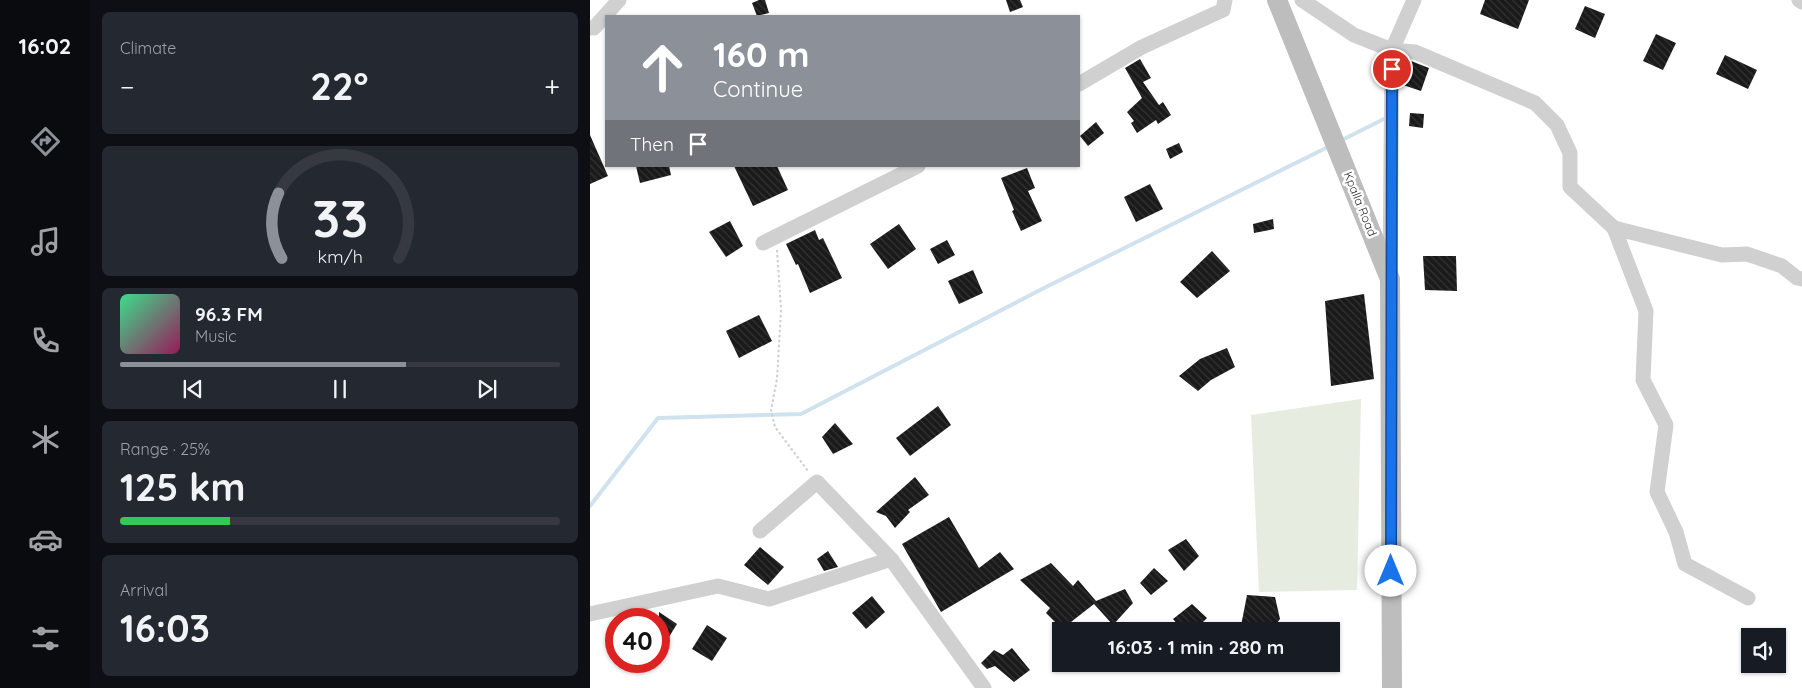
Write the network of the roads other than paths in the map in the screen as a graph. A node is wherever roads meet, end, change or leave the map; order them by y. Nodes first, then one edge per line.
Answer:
1 (619, 0) edge
2 (1225, 0) edge
3 (1277, 0) edge
4 (1302, 0) edge
5 (1414, 0) edge
6 (606, 15) edge
7 (605, 16) edge
8 (590, 28) edge
9 (1392, 50) junction
10 (1080, 83) edge
11 (916, 167) edge
12 (1614, 228) junction
13 (769, 240) road end
14 (1802, 279) edge
15 (1390, 280) junction
16 (760, 531) dead end
17 (891, 559) junction
18 (1748, 598) dead end
19 (590, 614) edge
20 (984, 688) edge
21 (1392, 688) edge

1 - 6 street
2 - 10 street
3 - 15 street, Kpalla Road
4 - 9 street
5 - 9 street
7 - 8 street
9 - 12 street
9 - 15 street
11 - 13 street
12 - 14 street
12 - 18 street
15 - 21 street, Kpalla Road
16 - 17 street
17 - 19 street
17 - 20 street

